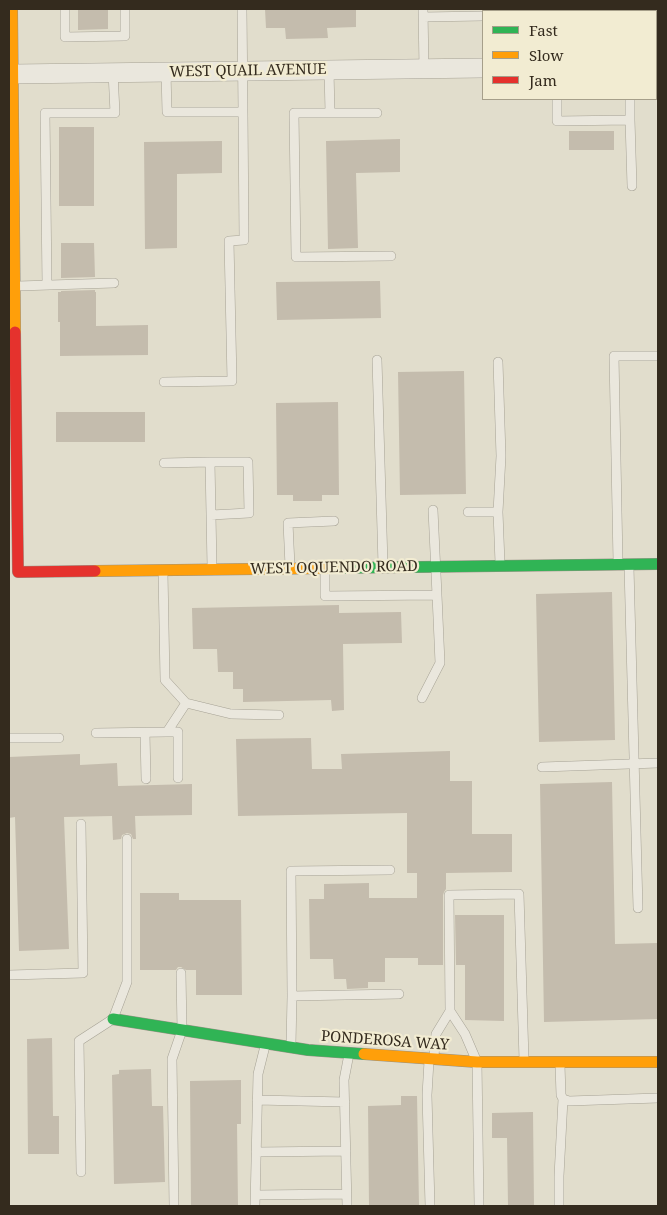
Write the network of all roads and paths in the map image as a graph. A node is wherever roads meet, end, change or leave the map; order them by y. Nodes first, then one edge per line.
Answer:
1 (12, 9) edge
2 (65, 9) edge
3 (124, 9) edge
4 (242, 9) edge
5 (423, 13) edge
6 (482, 16) edge
7 (482, 68) edge
8 (424, 69) junction
9 (329, 70) junction
10 (243, 71) junction
11 (113, 72) junction
12 (166, 72) junction
13 (11, 74) edge
14 (557, 100) edge
15 (630, 100) edge
16 (243, 112) junction
17 (330, 113) junction
18 (377, 113) dead end
19 (630, 120) junction
20 (632, 186) dead end
21 (391, 256) dead end
22 (114, 283) dead end
23 (47, 285) junction
24 (15, 286) junction
25 (658, 356) edge
26 (377, 360) dead end
27 (498, 362) dead end
28 (164, 382) dead end
29 (210, 462) junction
30 (164, 463) dead end
31 (433, 510) dead end
32 (468, 512) dead end
33 (498, 512) junction
34 (211, 515) junction
35 (334, 521) dead end
36 (624, 564) junction
37 (658, 564) edge
38 (500, 566) junction
39 (383, 567) junction
40 (436, 567) junction
41 (325, 568) junction
42 (290, 569) junction
43 (163, 570) junction
44 (212, 570) junction
45 (13, 572) edge
46 (437, 595) junction
47 (422, 698) dead end
48 (186, 703) junction
49 (278, 715) dead end
50 (167, 732) junction
51 (96, 733) dead end
52 (145, 733) junction
53 (9, 738) edge
54 (59, 738) dead end
55 (658, 763) edge
56 (634, 764) junction
57 (542, 766) dead end
58 (178, 778) dead end
59 (146, 780) dead end
60 (80, 824) dead end
61 (127, 839) dead end
62 (390, 870) dead end
63 (638, 908) dead end
64 (181, 973) dead end
65 (9, 975) edge
66 (399, 994) dead end
67 (292, 996) junction
68 (450, 1011) junction
69 (113, 1019) junction
70 (182, 1030) junction
71 (265, 1044) junction
72 (290, 1048) junction
73 (349, 1053) junction
74 (431, 1059) junction
75 (477, 1062) junction
76 (524, 1062) junction
77 (560, 1062) junction
78 (658, 1062) edge
79 (658, 1098) edge
80 (563, 1099) junction
81 (257, 1100) junction
82 (345, 1102) junction
83 (346, 1151) junction
84 (256, 1152) junction
85 (81, 1172) dead end
86 (346, 1194) junction
87 (256, 1195) junction
88 (174, 1206) edge
89 (255, 1206) edge
90 (346, 1206) edge
91 (430, 1206) edge
92 (479, 1206) edge
93 (559, 1206) edge

1 - 13 street
2 - 3 lane
4 - 10 lane
5 - 6 lane
5 - 8 lane
7 - 8 street, WEST QUAIL AVENUE
8 - 9 street, WEST QUAIL AVENUE
9 - 10 street, WEST QUAIL AVENUE
9 - 17 lane
10 - 12 street, WEST QUAIL AVENUE
10 - 16 lane
11 - 12 street, WEST QUAIL AVENUE
11 - 13 street, WEST QUAIL AVENUE
11 - 23 lane
12 - 16 lane
13 - 24 street
14 - 19 lane
15 - 19 lane
16 - 28 lane
17 - 18 lane
17 - 21 lane
19 - 20 lane
22 - 23 lane
23 - 24 lane
24 - 45 street
25 - 36 lane
26 - 39 lane
27 - 33 lane
29 - 30 lane
29 - 34 lane
29 - 34 lane
31 - 40 lane
32 - 33 lane
33 - 38 lane
34 - 44 lane
35 - 42 lane
36 - 37 street, WEST OQUENDO ROAD
36 - 38 street, WEST OQUENDO ROAD
36 - 56 lane
38 - 40 street, WEST OQUENDO ROAD
39 - 40 street, WEST OQUENDO ROAD
39 - 41 street, WEST OQUENDO ROAD
40 - 46 lane
41 - 42 street, WEST OQUENDO ROAD
41 - 46 lane
42 - 44 street, WEST OQUENDO ROAD
43 - 44 street, WEST OQUENDO ROAD
43 - 45 street, WEST OQUENDO ROAD
43 - 48 lane
46 - 47 lane
48 - 49 lane
48 - 50 lane
50 - 52 lane
50 - 58 lane
51 - 52 lane
52 - 59 lane
53 - 54 lane
55 - 56 lane
56 - 57 lane
56 - 63 lane
60 - 65 lane
61 - 69 lane
62 - 67 lane
64 - 70 lane
66 - 67 lane
67 - 72 lane
68 - 74 lane
68 - 75 lane
68 - 76 lane
69 - 70 street, PONDEROSA WAY
69 - 85 lane
70 - 71 street, PONDEROSA WAY
70 - 88 lane
71 - 72 street, PONDEROSA WAY
71 - 81 lane
72 - 73 street, PONDEROSA WAY
73 - 74 street, PONDEROSA WAY
73 - 82 lane
74 - 75 street, PONDEROSA WAY
74 - 91 lane
75 - 76 street, PONDEROSA WAY
75 - 92 lane
76 - 77 street, PONDEROSA WAY
77 - 78 street, PONDEROSA WAY
77 - 80 lane
79 - 80 lane
80 - 93 lane
81 - 82 lane
81 - 84 lane
82 - 83 lane
83 - 84 lane
83 - 86 lane
84 - 87 lane
86 - 87 lane
86 - 90 lane
87 - 89 lane

